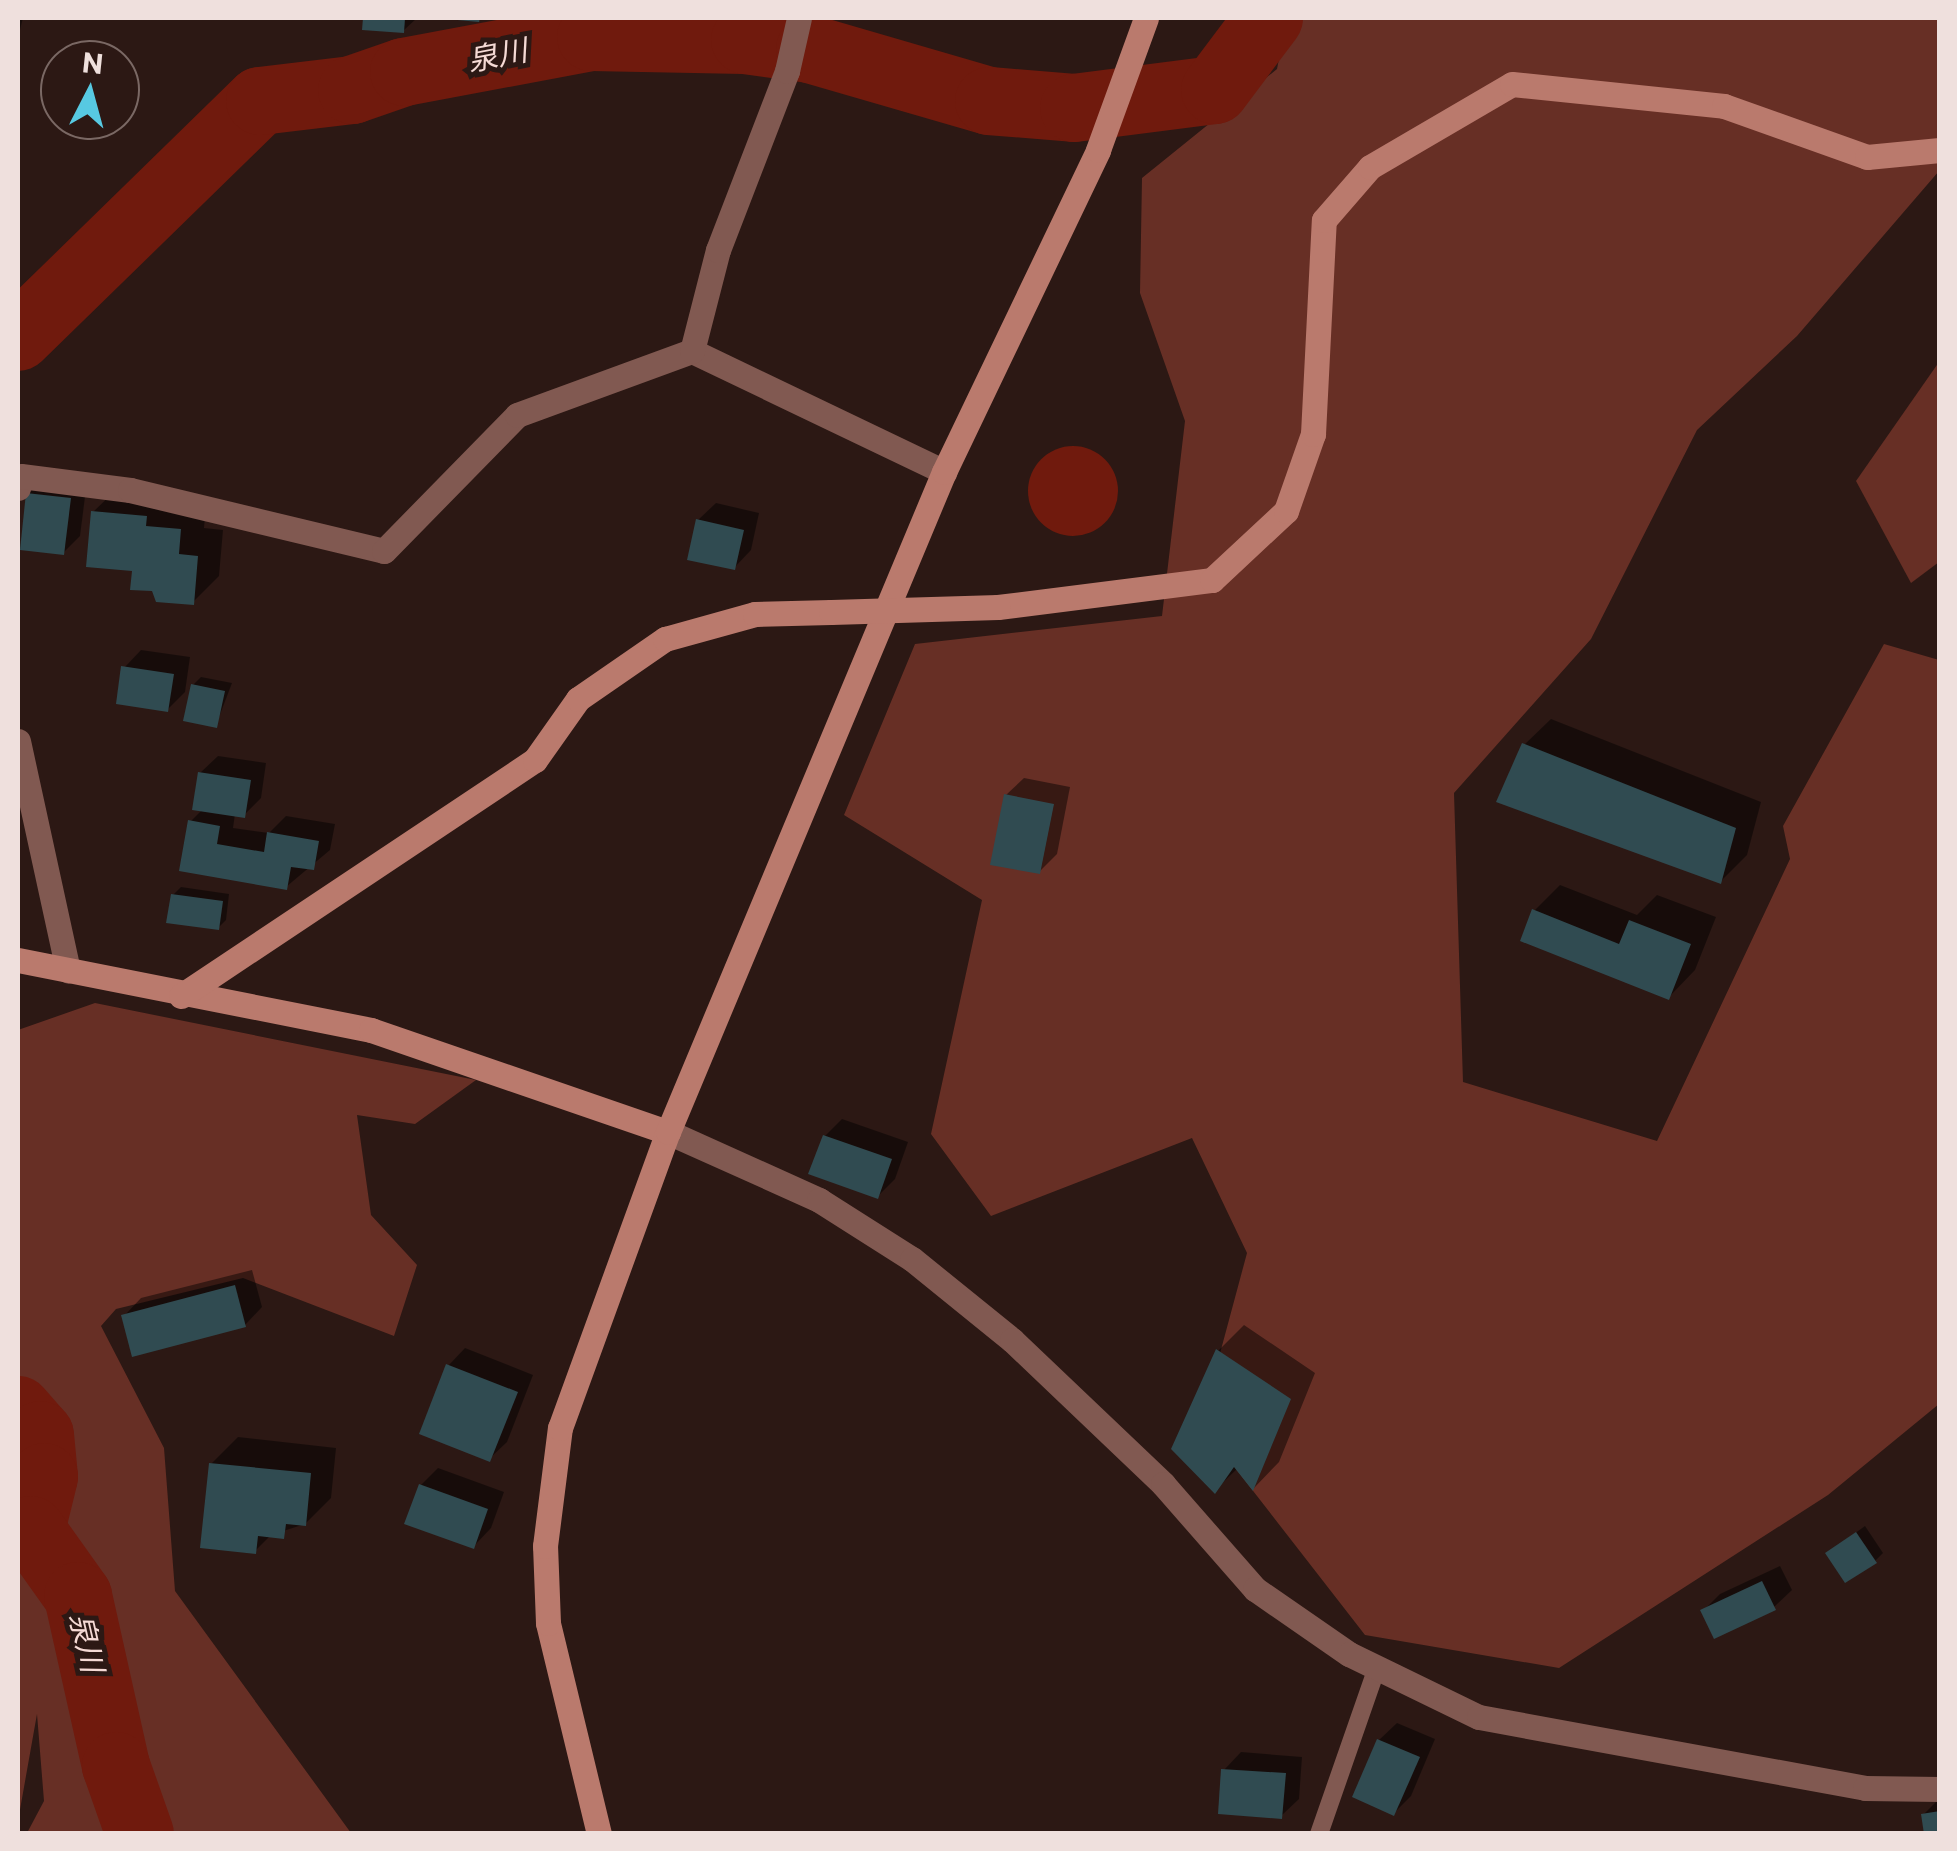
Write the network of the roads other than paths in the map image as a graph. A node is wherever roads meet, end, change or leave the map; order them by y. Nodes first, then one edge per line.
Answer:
1 (798, 18) edge
2 (1146, 18) edge
3 (1940, 150) edge
4 (692, 351) junction
5 (944, 472) junction
6 (18, 488) edge
7 (18, 741) edge
8 (18, 960) edge
9 (68, 971) junction
10 (181, 996) junction
11 (668, 1132) junction
12 (1376, 1668) junction
13 (1940, 1789) edge
14 (599, 1834) edge
15 (1318, 1834) edge

1 - 4 street
2 - 5 street
3 - 10 street, bridge
4 - 5 street
4 - 6 street
5 - 11 street
7 - 9 street
8 - 9 street
9 - 10 street
10 - 11 street
11 - 12 street
11 - 14 street
12 - 13 street
12 - 15 lane

